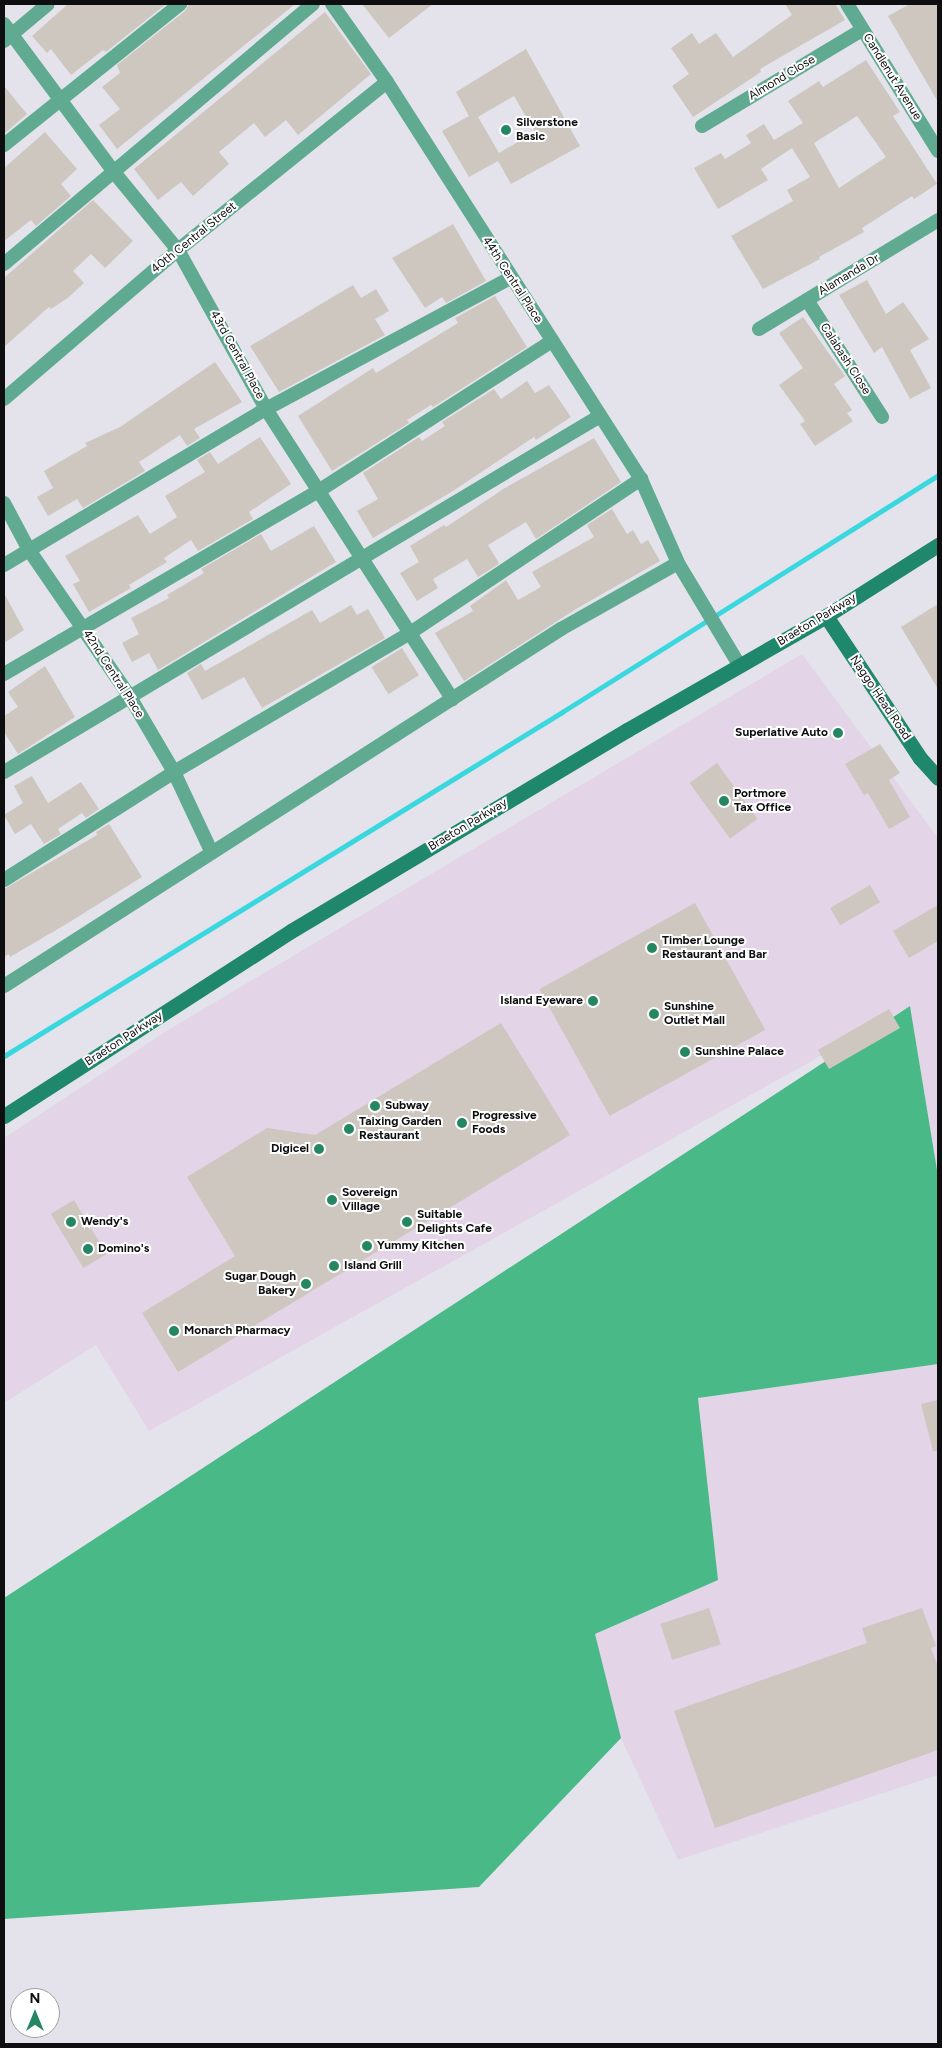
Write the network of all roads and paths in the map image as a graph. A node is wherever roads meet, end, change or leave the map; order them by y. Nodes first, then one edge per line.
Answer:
1 (48, 4) edge
2 (180, 4) edge
3 (313, 4) edge
4 (332, 4) edge
5 (847, 4) edge
6 (862, 30) junction
7 (6, 34) edge
8 (387, 82) junction
9 (61, 98) junction
10 (702, 126) dead end
11 (4, 145) edge
12 (938, 151) edge
13 (113, 171) junction
14 (938, 220) edge
15 (178, 250) junction
16 (4, 264) edge
17 (510, 278) junction
18 (807, 300) junction
19 (759, 329) dead end
20 (552, 341) junction
21 (4, 399) edge
22 (266, 409) junction
23 (600, 416) junction
24 (882, 418) dead end
25 (641, 479) junction
26 (320, 490) junction
27 (4, 503) edge
28 (938, 545) edge
29 (29, 550) junction
30 (362, 560) junction
31 (678, 563) junction
32 (4, 565) edge
33 (826, 616) junction
34 (84, 628) junction
35 (410, 633) junction
36 (740, 666) junction
37 (4, 674) edge
38 (130, 698) junction
39 (452, 699) junction
40 (4, 772) edge
41 (174, 772) junction
42 (938, 778) edge
43 (211, 851) junction
44 (4, 880) edge
45 (4, 986) edge
46 (4, 1116) edge

1 - 7 street
2 - 9 street
3 - 13 street
4 - 8 street, 44th Central Place
5 - 6 street, Candlenut Avenue
6 - 10 street, Almond Close
6 - 12 street, Candlenut Avenue
7 - 9 street, 43rd Central Place
8 - 15 street, 40th Central Street
8 - 17 street, 44th Central Place
9 - 11 street
9 - 13 street, 43rd Central Place
13 - 15 street, 43rd Central Place
13 - 16 street
14 - 18 street, Alamanda Dr
15 - 21 street, 40th Central Street
15 - 22 street, 43rd Central Place
17 - 20 street, 44th Central Place
17 - 22 street
18 - 19 street, Alamanda Dr
18 - 24 street, Calabash Close
20 - 23 street, 44th Central Place
20 - 26 street
22 - 26 street, 43rd Central Place
22 - 29 street
23 - 25 street, 44th Central Place
23 - 30 street
25 - 31 street, 44th Central Place
25 - 35 street
26 - 30 street, 43rd Central Place
26 - 34 street
27 - 29 street, 42nd Central Place
28 - 33 main road, Braeton Parkway
29 - 32 street
29 - 34 street, 42nd Central Place
30 - 35 street, 43rd Central Place
30 - 38 street
31 - 36 street, 44th Central Place
31 - 39 street
33 - 36 main road, Braeton Parkway
33 - 42 main road, Naggo Head Road
34 - 37 street
34 - 38 street, 42nd Central Place
35 - 39 street, 43rd Central Place
35 - 41 street
36 - 46 main road, Braeton Parkway
38 - 40 street
38 - 41 street, 42nd Central Place
39 - 43 street
41 - 43 street, 42nd Central Place
41 - 44 street
43 - 45 street

